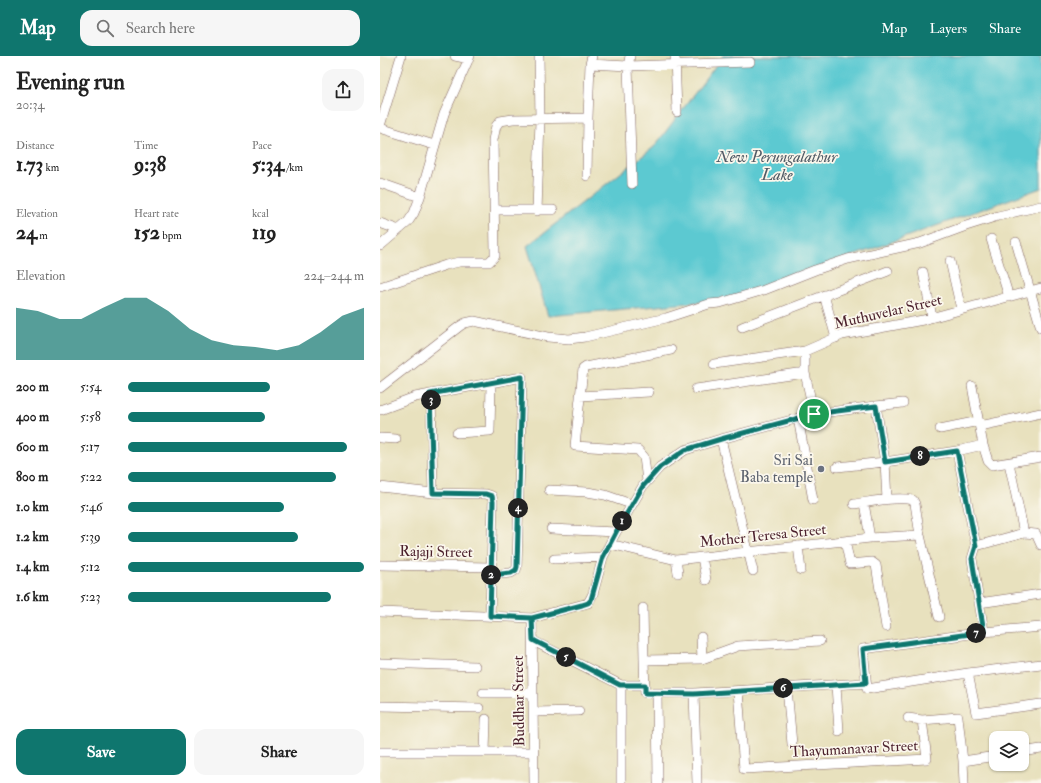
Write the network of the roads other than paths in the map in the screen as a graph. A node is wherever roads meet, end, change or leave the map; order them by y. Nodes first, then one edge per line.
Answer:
1 (401, 56) edge
2 (455, 56) edge
3 (539, 56) edge
4 (630, 56) edge
5 (469, 57) edge
6 (591, 60) edge
7 (675, 60) edge
8 (702, 60) edge
9 (750, 62) dead end
10 (628, 66) junction
11 (677, 112) dead end
12 (588, 118) junction
13 (540, 120) junction
14 (380, 127) edge
15 (434, 145) junction
16 (587, 176) dead end
17 (380, 183) edge
18 (632, 184) dead end
19 (420, 197) junction
20 (1041, 206) edge
21 (495, 210) junction
22 (553, 210) dead end
23 (537, 211) junction
24 (380, 223) edge
25 (399, 230) junction
26 (991, 239) dead end
27 (1016, 242) dead end
28 (380, 246) edge
29 (950, 261) dead end
30 (888, 271) dead end
31 (923, 272) dead end
32 (380, 287) edge
33 (1041, 288) edge
34 (1030, 290) junction
35 (824, 295) junction
36 (1009, 297) junction
37 (962, 309) junction
38 (932, 317) junction
39 (742, 327) dead end
40 (1041, 328) edge
41 (836, 338) junction
42 (671, 350) dead end
43 (805, 351) junction
44 (714, 364) dead end
45 (805, 373) junction
46 (491, 383) junction
47 (972, 386) dead end
48 (380, 388) edge
49 (696, 389) dead end
50 (649, 392) dead end
51 (430, 394) junction
52 (580, 396) junction
53 (903, 403) dead end
54 (876, 406) junction
55 (380, 410) edge
56 (1041, 413) edge
57 (814, 414) junction
58 (798, 418) junction
59 (980, 423) junction
60 (940, 429) dead end
61 (457, 433) dead end
62 (380, 438) edge
63 (396, 439) dead end
64 (721, 439) junction
65 (983, 445) junction
66 (957, 451) junction
67 (1041, 457) edge
68 (885, 462) junction
69 (1009, 463) junction
70 (837, 468) dead end
71 (648, 481) junction
72 (380, 487) edge
73 (549, 490) dead end
74 (433, 493) junction
75 (812, 500) dead end
76 (887, 500) junction
77 (864, 503) junction
78 (631, 504) junction
79 (854, 504) dead end
80 (551, 529) dead end
81 (616, 532) junction
82 (1024, 533) junction
83 (920, 535) junction
84 (870, 538) junction
85 (845, 541) junction
86 (610, 544) junction
87 (1041, 545) edge
88 (798, 546) junction
89 (976, 546) junction
90 (748, 552) junction
91 (603, 557) junction
92 (702, 557) junction
93 (554, 559) dead end
94 (676, 560) junction
95 (380, 565) edge
96 (801, 570) dead end
97 (491, 571) junction
98 (752, 572) dead end
99 (678, 573) dead end
100 (706, 580) dead end
101 (1041, 594) edge
102 (979, 603) junction
103 (643, 608) dead end
104 (380, 612) edge
105 (490, 616) junction
106 (939, 617) dead end
107 (532, 618) junction
108 (886, 627) dead end
109 (1041, 627) edge
110 (984, 632) junction
111 (701, 637) dead end
112 (533, 640) junction
113 (820, 641) dead end
114 (702, 659) junction
115 (644, 660) junction
116 (380, 664) edge
117 (1041, 664) edge
118 (475, 666) dead end
119 (968, 673) junction
120 (866, 683) junction
121 (620, 685) junction
122 (836, 685) junction
123 (787, 688) junction
124 (645, 689) junction
125 (738, 691) junction
126 (532, 692) junction
127 (483, 693) dead end
128 (657, 693) junction
129 (694, 694) junction
130 (1041, 704) edge
131 (380, 706) edge
132 (479, 708) dead end
133 (533, 712) junction
134 (580, 712) dead end
135 (908, 718) dead end
136 (486, 719) dead end
137 (922, 720) junction
138 (839, 731) dead end
139 (792, 744) dead end
140 (1041, 749) edge
141 (1029, 751) edge
142 (380, 752) edge
143 (486, 752) junction
144 (533, 752) junction
145 (989, 757) edge
146 (963, 761) junction
147 (534, 783) edge
148 (620, 783) edge
149 (658, 783) edge
150 (697, 783) edge
151 (964, 783) edge

1 - 14 street
2 - 5 street
3 - 13 street
4 - 10 street
5 - 15 street
6 - 10 street
6 - 12 street
7 - 8 street
7 - 10 street
7 - 11 street
8 - 9 street
10 - 18 street
12 - 13 street
12 - 16 street
13 - 21 street
13 - 23 street
14 - 15 street
15 - 19 street
17 - 19 street
19 - 25 street
20 - 48 street
21 - 23 street
21 - 32 street
22 - 23 street
24 - 25 street
25 - 28 street
26 - 36 street
27 - 34 street
29 - 37 street
30 - 35 street
31 - 38 street
33 - 34 street, Muthuvelar Street
34 - 36 street, Muthuvelar Street
34 - 40 street
35 - 39 street
35 - 41 street
36 - 37 street, Muthuvelar Street
37 - 38 street, Muthuvelar Street
38 - 41 street, Muthuvelar Street
41 - 43 street, Muthuvelar Street
42 - 52 street
43 - 44 street, Muthuvelar Street
43 - 45 street
45 - 49 street
45 - 57 street
46 - 51 street
46 - 61 street
46 - 97 street, Rajaji Street
47 - 59 street
50 - 52 street
51 - 55 street
51 - 74 street
52 - 71 street
53 - 54 street
54 - 57 street
54 - 68 street
56 - 59 street
57 - 58 street
58 - 64 street
58 - 75 street
59 - 60 street
59 - 65 street
62 - 63 street
64 - 71 street
64 - 90 street
65 - 66 street
65 - 69 street
66 - 68 street
66 - 89 street
67 - 69 street
68 - 70 street
68 - 76 street
69 - 82 street
71 - 78 street
72 - 74 street
73 - 78 street
74 - 97 street
76 - 77 street
76 - 83 street
77 - 79 street
77 - 84 street
78 - 81 street
80 - 81 street
81 - 86 street
82 - 87 street
82 - 89 street
83 - 84 street, Mother Teresa Street
83 - 106 street
84 - 85 street, Mother Teresa Street
85 - 88 street, Mother Teresa Street
85 - 108 street
86 - 91 street
86 - 94 street, Mother Teresa Street
88 - 90 street, Mother Teresa Street
88 - 96 street
89 - 102 street
90 - 92 street, Mother Teresa Street
90 - 98 street
91 - 93 street
91 - 107 street
92 - 94 street, Mother Teresa Street
92 - 100 street
94 - 99 street
95 - 97 street, Rajaji Street
97 - 105 street
101 - 102 street
102 - 110 street
103 - 115 street
104 - 105 street
105 - 107 street
107 - 112 street, Buddhar Street
109 - 110 street
110 - 120 street
111 - 114 street
112 - 121 street
112 - 126 street, Buddhar Street
113 - 114 street
114 - 115 street
115 - 124 street
116 - 118 street
117 - 119 street
119 - 120 street
119 - 130 street
120 - 122 street
121 - 124 street
121 - 148 street
122 - 123 street
122 - 138 street
123 - 125 street
123 - 139 street
124 - 128 street
125 - 129 street
125 - 137 street, Thayumanavar Street
126 - 127 street
126 - 133 street, Buddhar Street
128 - 129 street
128 - 149 street
129 - 150 street
131 - 132 street
133 - 134 street
133 - 144 street, Buddhar Street
135 - 137 street
136 - 143 street
137 - 146 street
140 - 141 street
142 - 143 street
143 - 144 street
144 - 147 street, Buddhar Street
145 - 146 street
146 - 151 street

